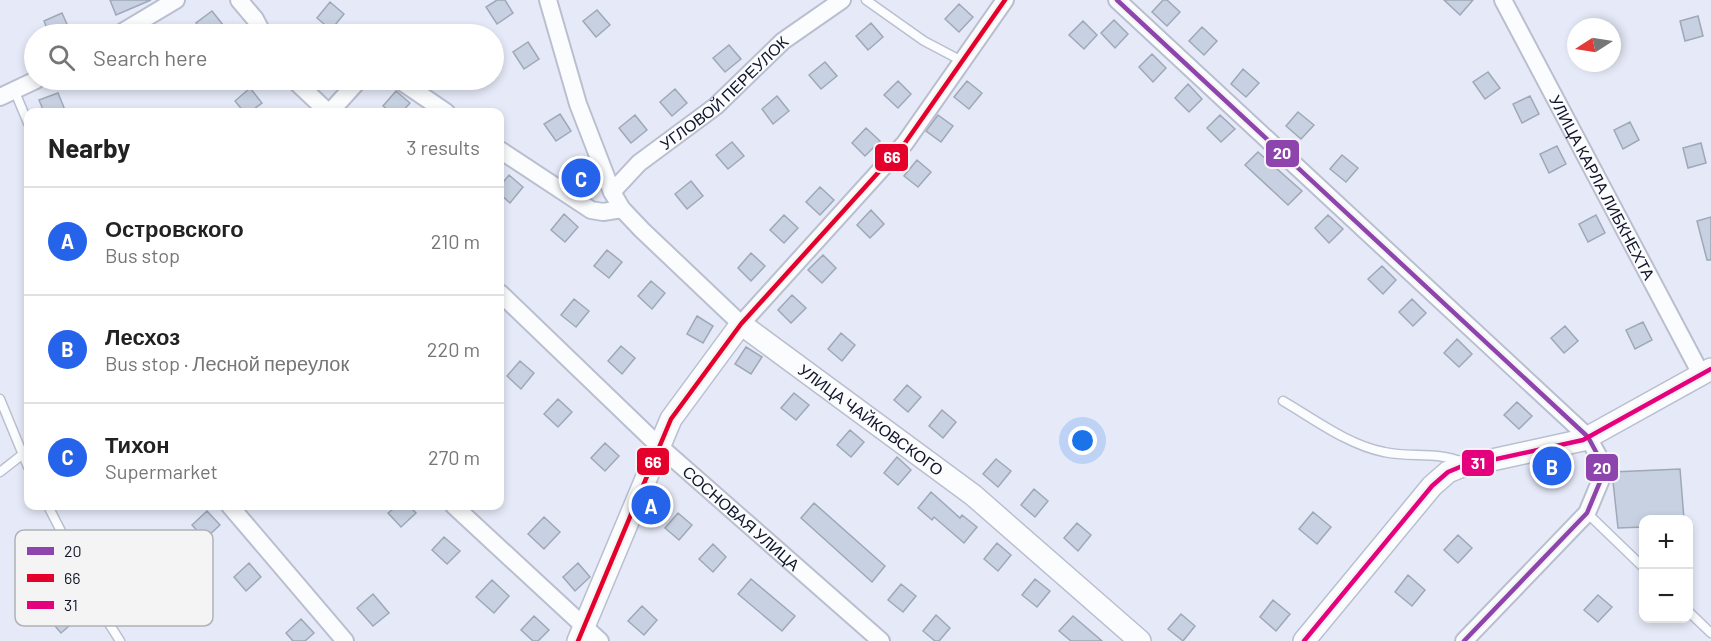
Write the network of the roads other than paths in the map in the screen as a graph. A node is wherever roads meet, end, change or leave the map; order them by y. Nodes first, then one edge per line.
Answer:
1 (176, 0) edge
2 (240, 0) edge
3 (548, 0) edge
4 (842, 0) edge
5 (866, 0) edge
6 (1005, 0) edge
7 (1117, 0) edge
8 (1507, 1) edge
9 (136, 24) edge
10 (258, 24) edge
11 (962, 61) junction
12 (24, 86) edge
13 (305, 90) edge
14 (350, 90) edge
15 (414, 90) edge
16 (8, 94) edge
17 (325, 108) edge
18 (333, 108) edge
19 (440, 108) edge
20 (24, 117) edge
21 (504, 153) edge
22 (612, 192) junction
23 (622, 209) junction
24 (504, 297) edge
25 (741, 324) junction
26 (1706, 371) edge
27 (0, 399) edge
28 (1283, 401) dead end
29 (1588, 437) junction
30 (658, 445) junction
31 (23, 454) joint
32 (1468, 464) junction
33 (0, 472) edge
34 (50, 510) edge
35 (233, 510) edge
36 (458, 510) edge
37 (1587, 513) junction
38 (60, 530) edge
39 (1639, 563) edge
40 (1693, 615) edge
41 (111, 626) edge
42 (1711, 633) edge
43 (588, 637) edge
44 (120, 641) edge
45 (345, 641) edge
46 (881, 641) edge
47 (1140, 641) edge
48 (1304, 641) edge
49 (1464, 641) edge

1 - 9 street
2 - 10 street
3 - 22 street, УЛИЦА ЧАЙКОВСКОГО
4 - 22 street, УГЛОВОЙ ПЕРЕУЛОК
5 - 11 lane
6 - 11 street
7 - 29 street
8 - 26 street, УЛИЦА КАРЛА ЛИБКНЕХТА
11 - 25 street
12 - 16 street
13 - 17 street
14 - 18 street
15 - 19 street
16 - 20 lane
21 - 23 street
22 - 23 street, УЛИЦА ЧАЙКОВСКОГО
23 - 25 street, УЛИЦА ЧАЙКОВСКОГО
24 - 30 street, СОСНОВАЯ УЛИЦА
25 - 30 street
25 - 47 street, УЛИЦА ЧАЙКОВСКОГО
26 - 29 street
27 - 31 lane
28 - 32 lane
29 - 32 street
29 - 37 street
30 - 43 street
30 - 46 street, СОСНОВАЯ УЛИЦА
31 - 33 lane
32 - 48 street
34 - 38 lane
35 - 45 street
36 - 43 street
37 - 39 lane
37 - 49 street
40 - 42 lane
41 - 44 lane

